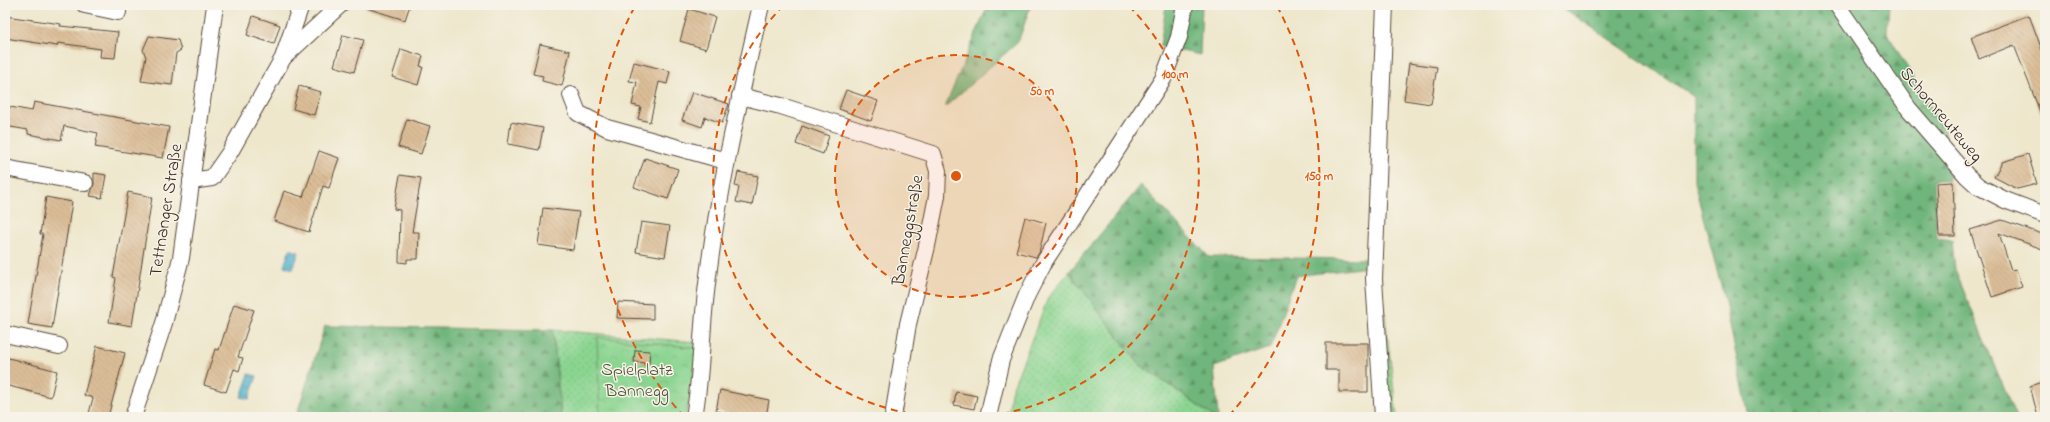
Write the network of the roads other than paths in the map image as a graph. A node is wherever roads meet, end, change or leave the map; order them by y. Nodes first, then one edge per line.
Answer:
1 (85, 5) edge
2 (215, 5) edge
3 (301, 5) edge
4 (340, 5) edge
5 (762, 5) edge
6 (1185, 5) edge
7 (1385, 5) edge
8 (1837, 5) edge
9 (118, 12) dead end
10 (283, 58) junction
11 (571, 95) dead end
12 (740, 96) junction
13 (726, 161) junction
14 (5, 168) edge
15 (191, 181) junction
16 (85, 183) dead end
17 (2045, 215) edge
18 (5, 334) edge
19 (59, 346) dead end
20 (133, 417) edge
21 (694, 417) edge
22 (893, 417) edge
23 (988, 417) edge
24 (1383, 417) edge

1 - 9 street
2 - 15 street, Tettnanger Straße
3 - 10 street
4 - 10 street
5 - 12 street
6 - 23 street
7 - 24 street
8 - 17 street, Schornreuteweg
10 - 15 street
11 - 13 street
12 - 13 street
12 - 22 street, Banneggstraße
13 - 21 street
14 - 16 street
15 - 20 street, Tettnanger Straße
18 - 19 street

